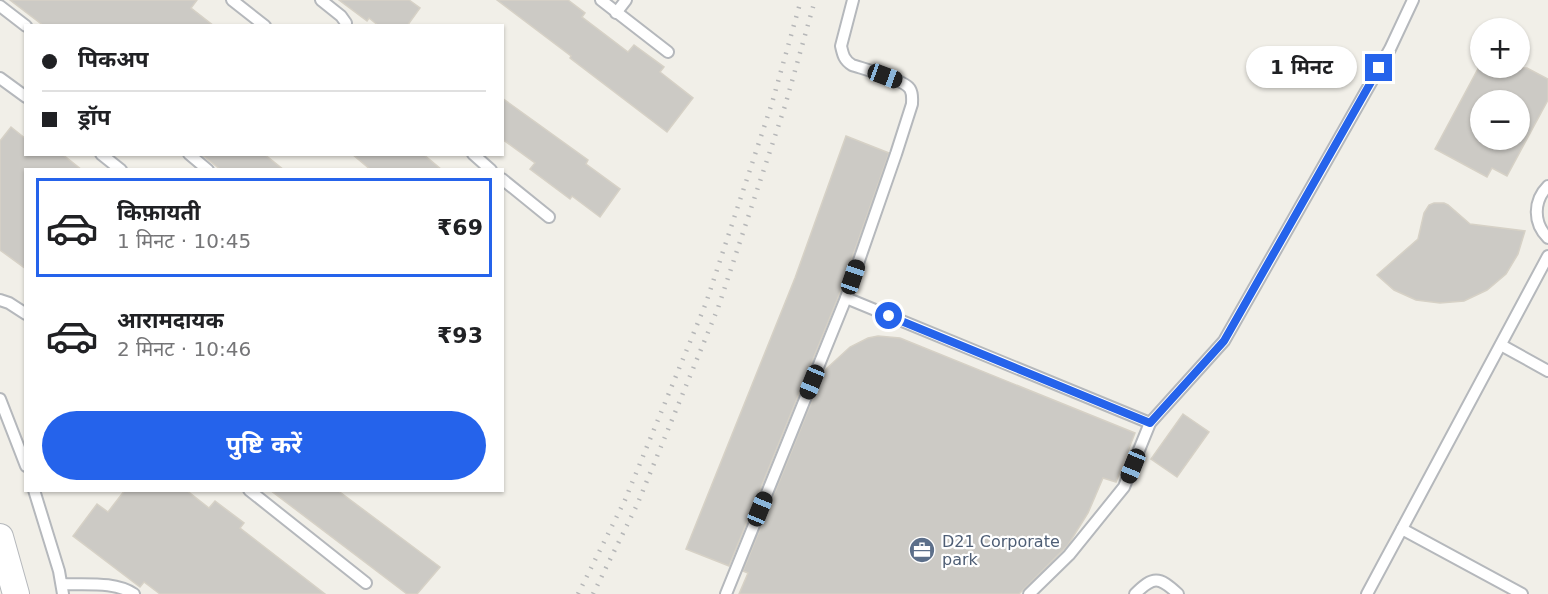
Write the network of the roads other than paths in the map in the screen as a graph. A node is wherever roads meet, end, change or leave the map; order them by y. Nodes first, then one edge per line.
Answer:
1 (232, 0) edge
2 (321, 0) edge
3 (601, 0) edge
4 (626, 0) edge
5 (853, 0) edge
6 (1413, 0) edge
7 (0, 6) edge
8 (616, 13) junction
9 (24, 24) edge
10 (262, 24) edge
11 (346, 24) edge
12 (669, 52) dead end
13 (0, 78) edge
14 (24, 96) edge
15 (104, 156) edge
16 (191, 156) edge
17 (475, 156) edge
18 (118, 168) edge
19 (206, 168) edge
20 (489, 168) edge
21 (504, 181) edge
22 (1548, 186) edge
23 (549, 217) dead end
24 (1548, 237) edge
25 (1548, 256) edge
26 (846, 298) junction
27 (0, 300) edge
28 (24, 313) edge
29 (1502, 345) junction
30 (1548, 370) edge
31 (0, 399) edge
32 (1150, 423) junction
33 (24, 461) edge
34 (35, 492) edge
35 (252, 492) edge
36 (1402, 529) junction
37 (0, 537) edge
38 (366, 583) dead end
39 (63, 589) edge
40 (16, 594) edge
41 (134, 594) edge
42 (726, 594) edge
43 (1029, 594) edge
44 (1135, 594) edge
45 (1178, 594) edge
46 (1367, 594) edge
47 (1522, 594) edge

1 - 10 lane
2 - 11 lane
3 - 8 lane
4 - 8 lane
5 - 26 lane
6 - 32 lane
7 - 9 lane
8 - 12 lane
13 - 14 lane
15 - 18 lane
16 - 19 lane
17 - 20 lane
21 - 23 lane
22 - 24 lane
25 - 29 lane
26 - 32 lane
26 - 42 lane
27 - 28 lane
29 - 30 lane
29 - 36 lane
31 - 33 lane
32 - 43 lane
34 - 39 lane
35 - 38 lane
36 - 46 lane
36 - 47 lane
37 - 40 street
39 - 41 lane
44 - 45 lane

